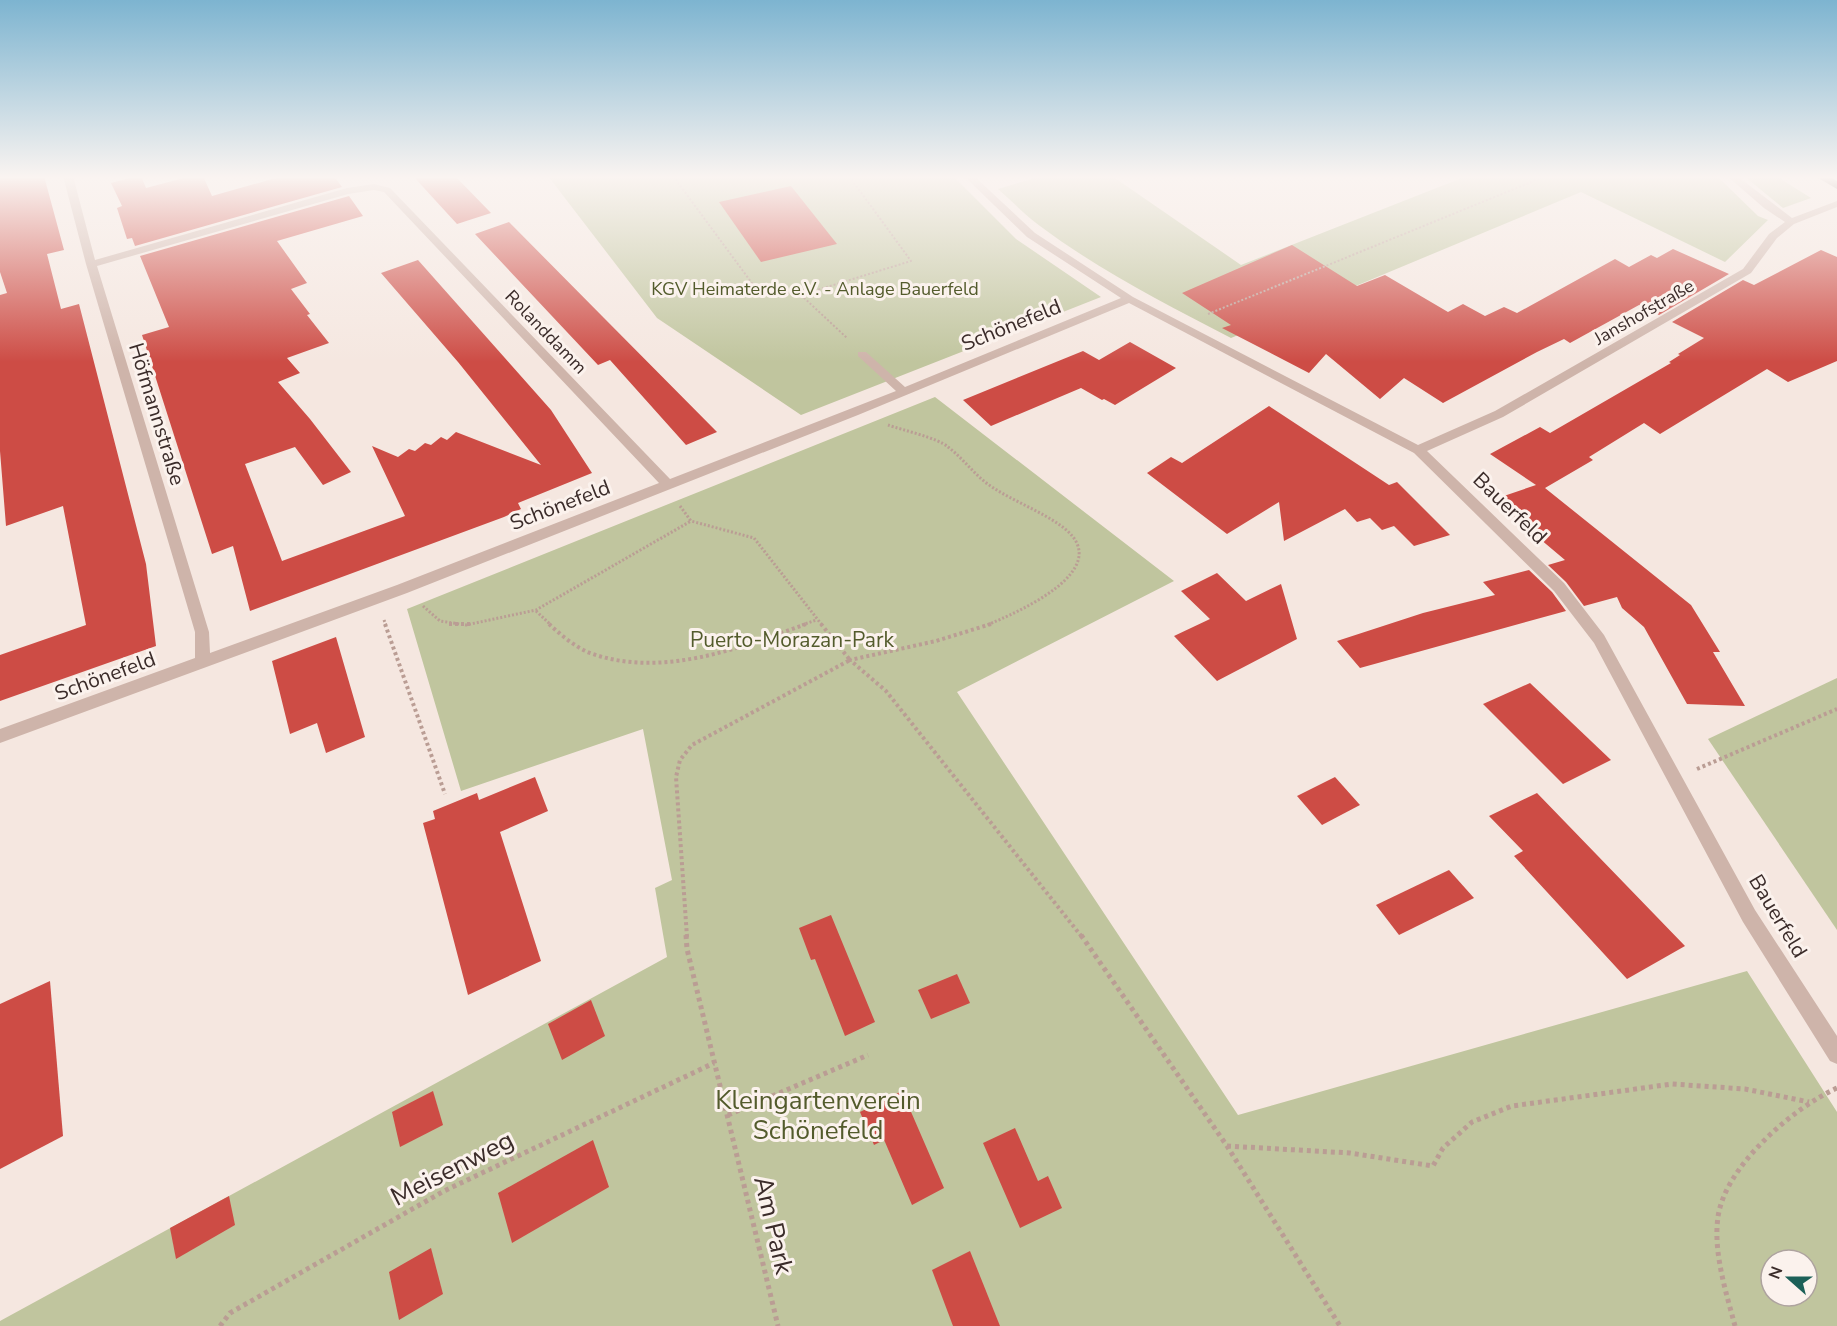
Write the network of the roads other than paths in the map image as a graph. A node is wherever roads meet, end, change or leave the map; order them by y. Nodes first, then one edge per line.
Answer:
1 (84, 238) edge
2 (183, 238) edge
3 (433, 238) edge
4 (1035, 238) edge
5 (1772, 238) edge
6 (91, 264) junction
7 (1129, 299) junction
8 (862, 354) dead end
9 (903, 391) junction
10 (1418, 450) junction
11 (668, 485) junction
12 (203, 663) junction
13 (0, 736) edge
14 (1837, 1054) edge

1 - 6 street, Höfmannstraße
2 - 6 street, Rolanddamm
3 - 11 street, Rolanddamm
4 - 7 street, Bauerfeld
5 - 10 street, Janshofstraße
6 - 12 street, Höfmannstraße
7 - 9 street, Schönefeld
7 - 10 street, Bauerfeld
8 - 9 street
9 - 11 street, Schönefeld
10 - 14 street, Bauerfeld
11 - 12 street, Schönefeld
12 - 13 street, Schönefeld

